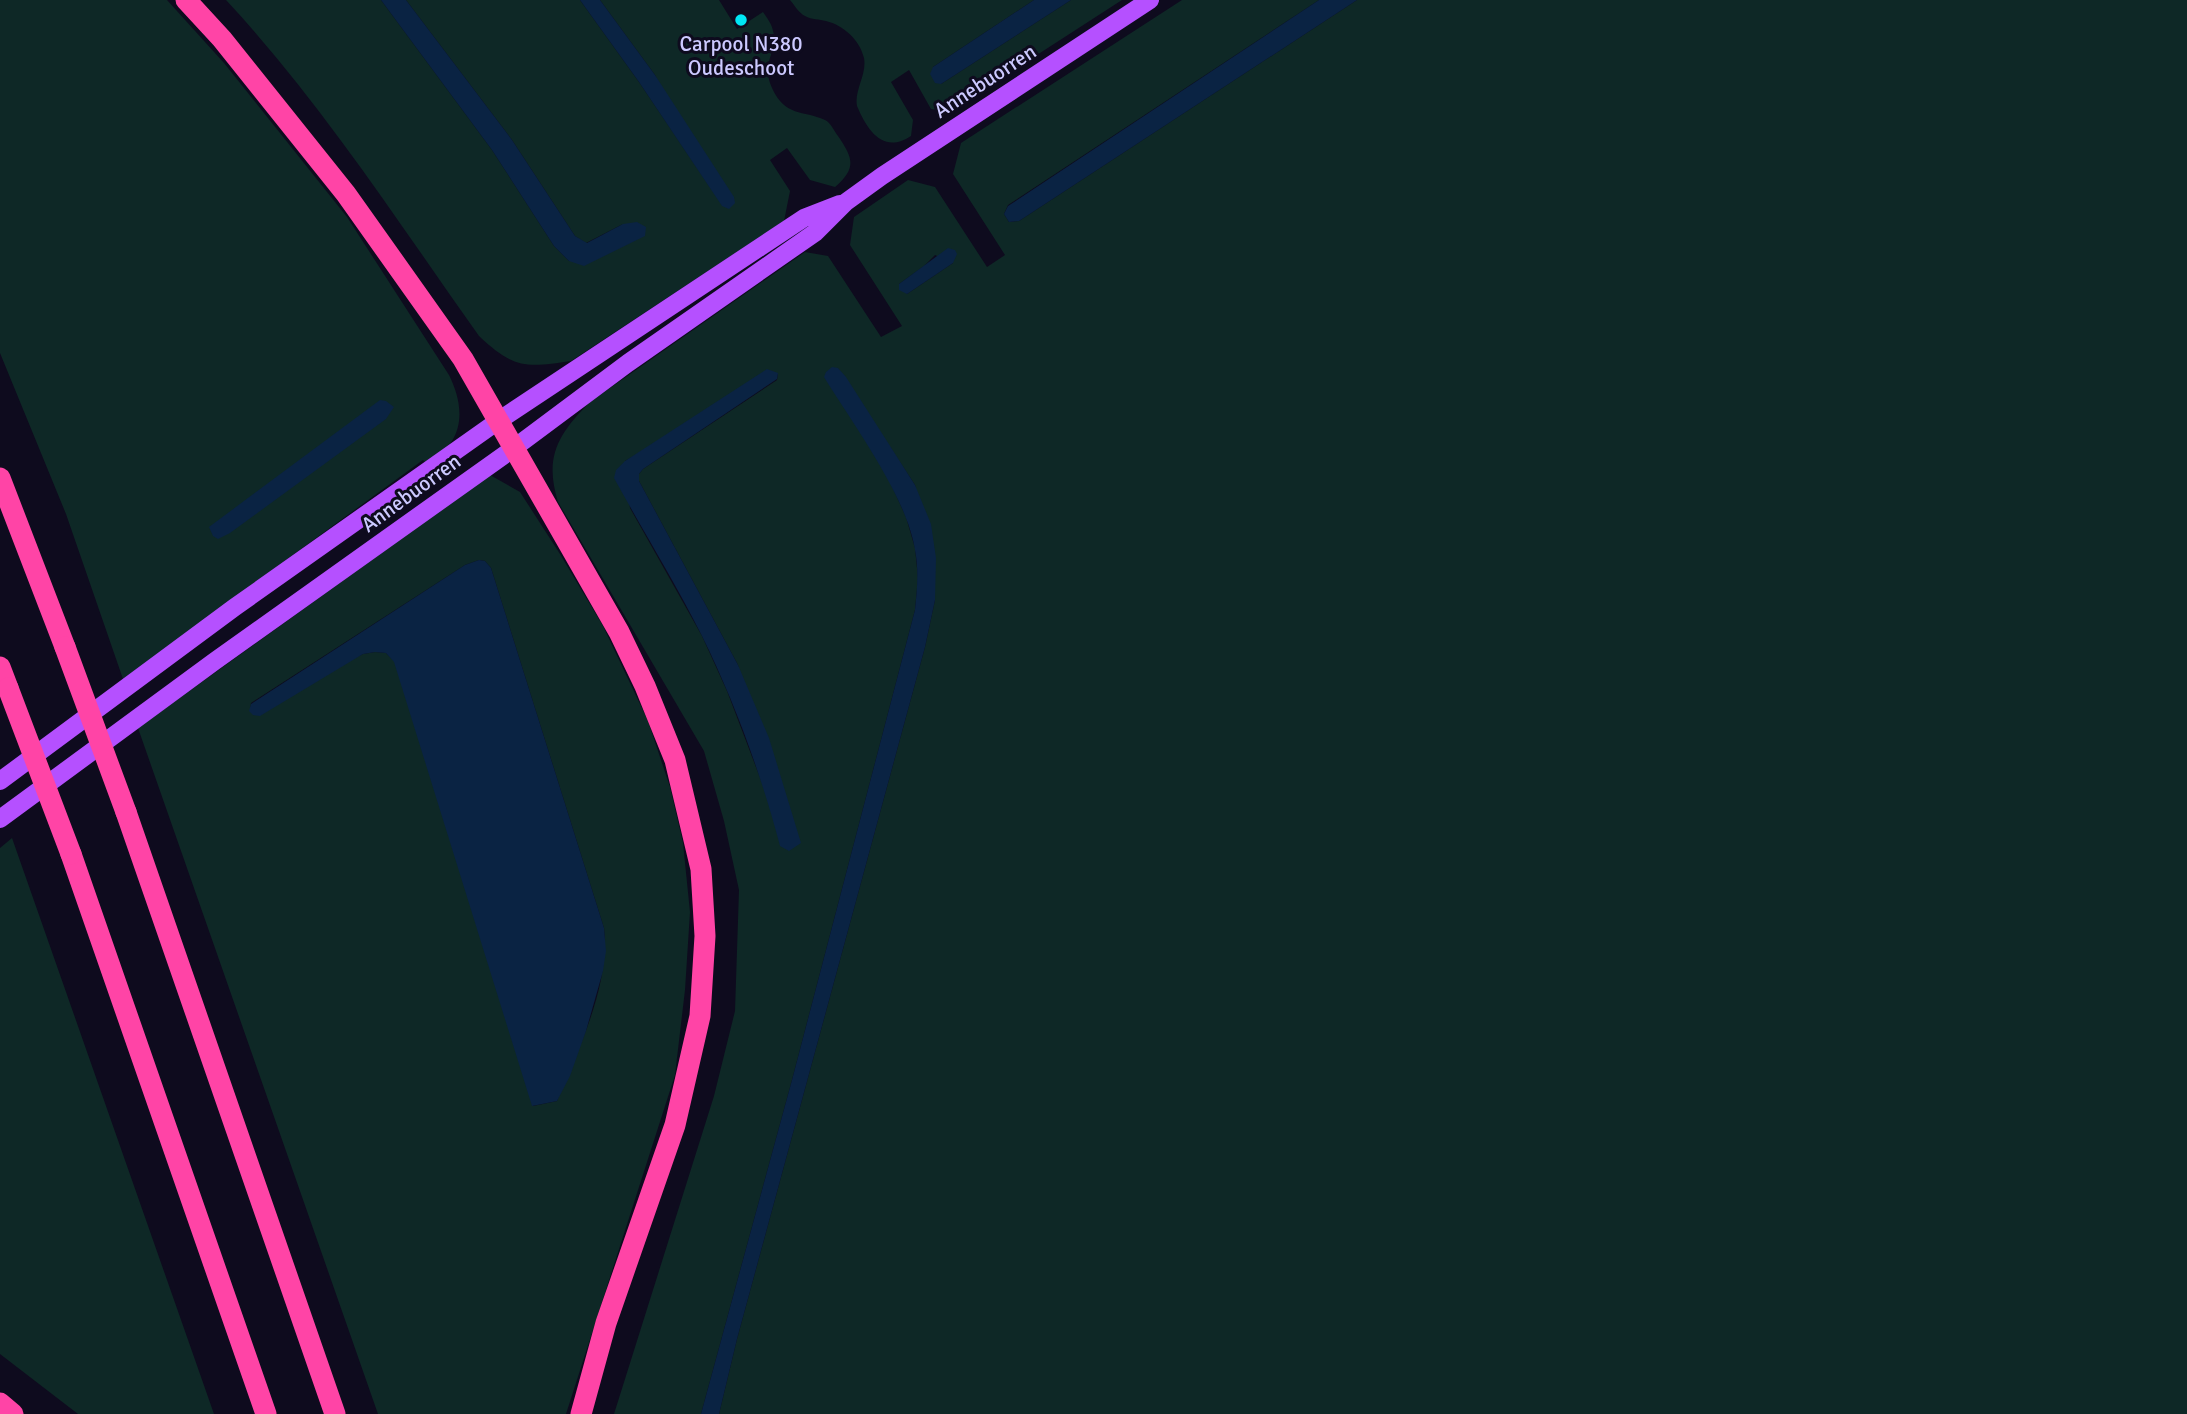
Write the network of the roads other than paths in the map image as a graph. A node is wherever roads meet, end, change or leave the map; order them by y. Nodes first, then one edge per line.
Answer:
1 (186, 0) edge
2 (1150, 0) edge
3 (846, 202) junction
4 (498, 421) junction
5 (514, 448) junction
6 (0, 478) edge
7 (0, 667) edge
8 (0, 781) edge
9 (0, 819) edge
10 (0, 1403) edge
11 (13, 1414) edge
12 (266, 1414) edge
13 (335, 1414) edge
14 (581, 1414) edge

1 - 4 highway
2 - 3 main road, Annebuorren
3 - 4 main road, Annebuorren
3 - 5 main road, Annebuorren
4 - 5 highway
4 - 8 main road, Annebuorren
5 - 9 main road, Annebuorren
5 - 14 highway
6 - 13 highway, bridge
7 - 12 highway, bridge
10 - 11 highway

